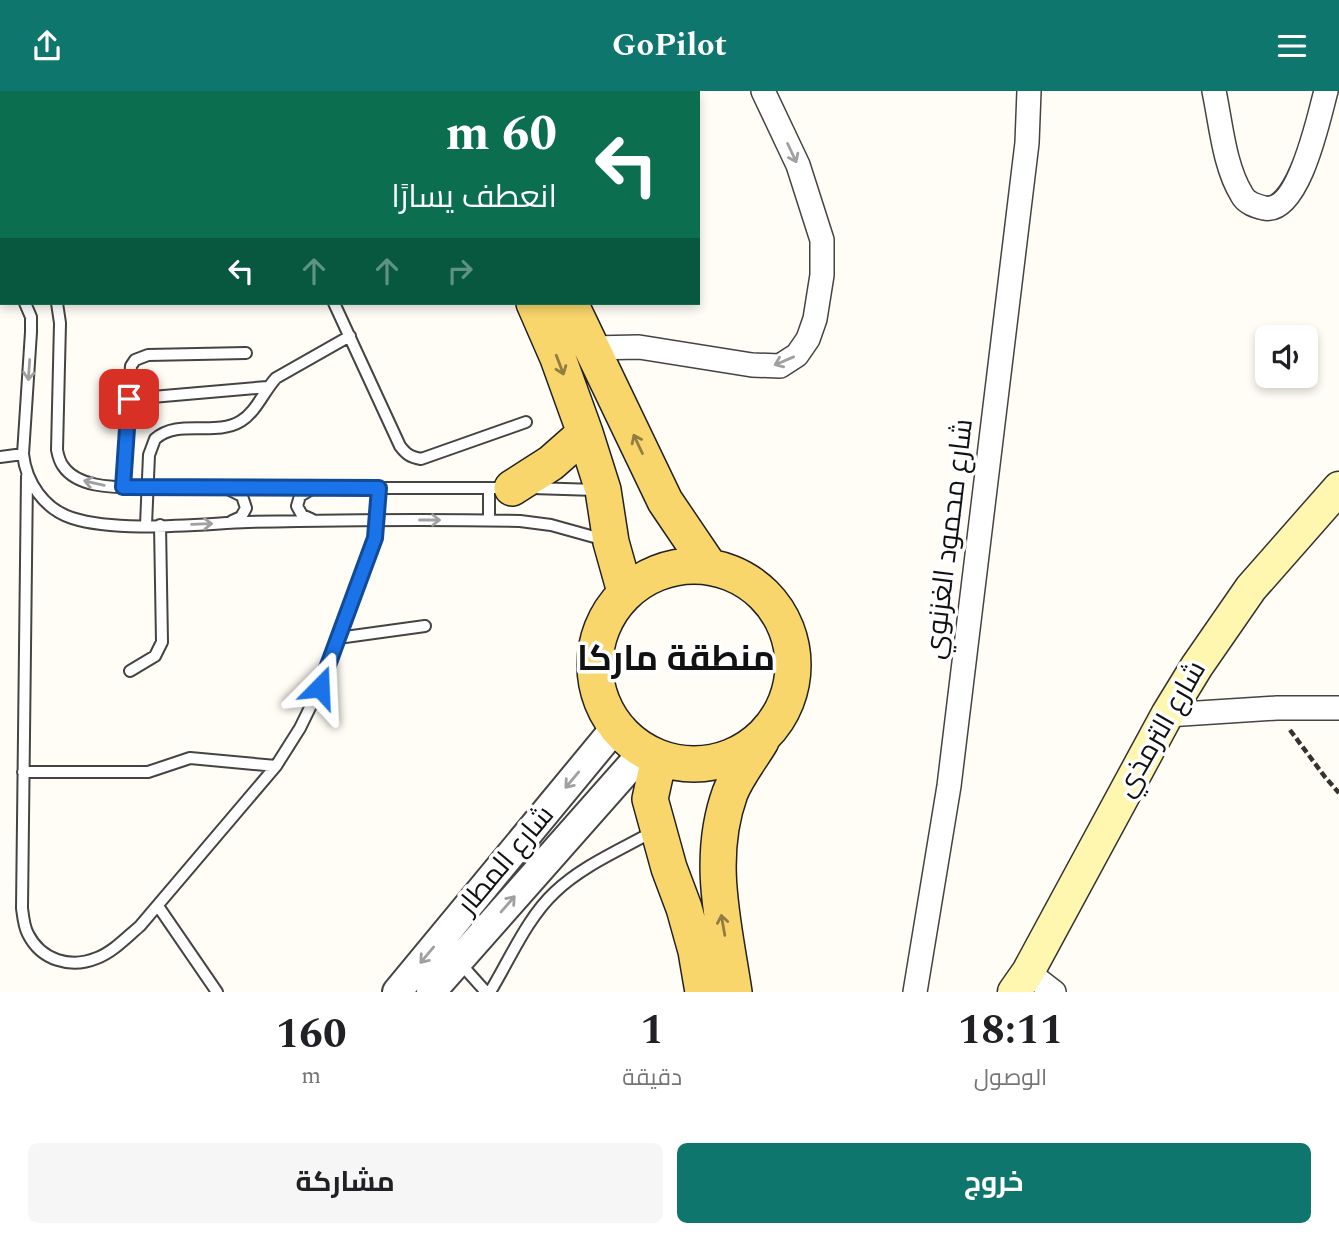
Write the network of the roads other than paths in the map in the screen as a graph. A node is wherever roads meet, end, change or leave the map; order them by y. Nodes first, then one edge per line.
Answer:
1 (763, 91) edge
2 (1029, 91) edge
3 (1213, 91) edge
4 (1326, 91) edge
5 (26, 305) edge
6 (57, 305) edge
7 (335, 305) edge
8 (535, 305) edge
9 (571, 305) edge
10 (350, 336) junction
11 (592, 348) junction
12 (246, 353) dead end
13 (267, 387) junction
14 (129, 399) junction
15 (526, 422) dead end
16 (585, 433) junction
17 (23, 454) junction
18 (0, 457) edge
19 (27, 476) junction
20 (123, 487) junction
21 (147, 488) junction
22 (379, 488) junction
23 (501, 488) junction
24 (1339, 488) edge
25 (228, 489) junction
26 (313, 489) junction
27 (603, 490) junction
28 (665, 501) junction
29 (378, 520) junction
30 (489, 520) junction
31 (315, 521) junction
32 (226, 523) junction
33 (146, 525) junction
34 (160, 525) junction
35 (611, 542) junction
36 (709, 566) junction
37 (625, 592) junction
38 (425, 626) dead end
39 (338, 638) junction
40 (130, 671) dead end
41 (1339, 708) edge
42 (1167, 715) junction
43 (616, 727) junction
44 (767, 732) junction
45 (651, 755) junction
46 (276, 766) junction
47 (23, 772) junction
48 (658, 829) junction
49 (158, 906) junction
50 (458, 961) junction
51 (1021, 982) edge
52 (217, 992) edge
53 (397, 992) edge
54 (431, 992) edge
55 (488, 992) edge
56 (703, 992) edge
57 (734, 992) edge
58 (915, 992) edge
59 (1054, 992) edge

1 -> 11 street
2 - 58 street, شارع محمود الغزنوي
3 - 4 street
5 -> 17 lane
20 -> 6 lane
7 - 10 lane
8 -> 16 main road
9 - 11 main road
10 - 13 lane
10 - 15 lane
28 -> 11 main road
12 - 14 lane
13 - 14 lane
13 - 21 lane
14 - 20 lane
16 - 23 main road
16 - 27 main road
17 - 18 lane
17 - 19 lane
19 - 33 lane
19 - 47 lane
20 - 21 lane
21 - 25 lane
21 - 33 lane
22 - 23 lane
22 - 26 lane
22 - 29 lane
23 - 27 lane
23 - 30 lane
24 - 42 main road, شارع الترمذي
25 - 26 lane
25 - 32 lane
26 - 31 lane
27 - 28 main road
27 - 35 main road
28 - 36 main road
29 -> 30 lane
29 - 31 lane
29 - 39 lane
30 - 35 lane
31 - 32 lane
34 -> 32 lane
33 - 34 lane
34 - 40 lane
35 - 37 main road
36 - 37 main road
36 - 44 main road
37 - 43 main road
38 - 39 lane
39 - 46 lane
41 - 42 street
42 - 51 main road, شارع الترمذي
43 - 45 main road
43 -> 53 street, شارع المطار
44 - 45 main road
57 -> 44 main road
45 - 48 main road
50 -> 45 street, شارع المطار
46 - 47 lane
46 - 49 lane
47 - 49 lane
48 - 55 lane
48 - 56 main road
49 - 52 lane
50 - 54 street, شارع المطار
50 - 55 lane
51 - 59 street

